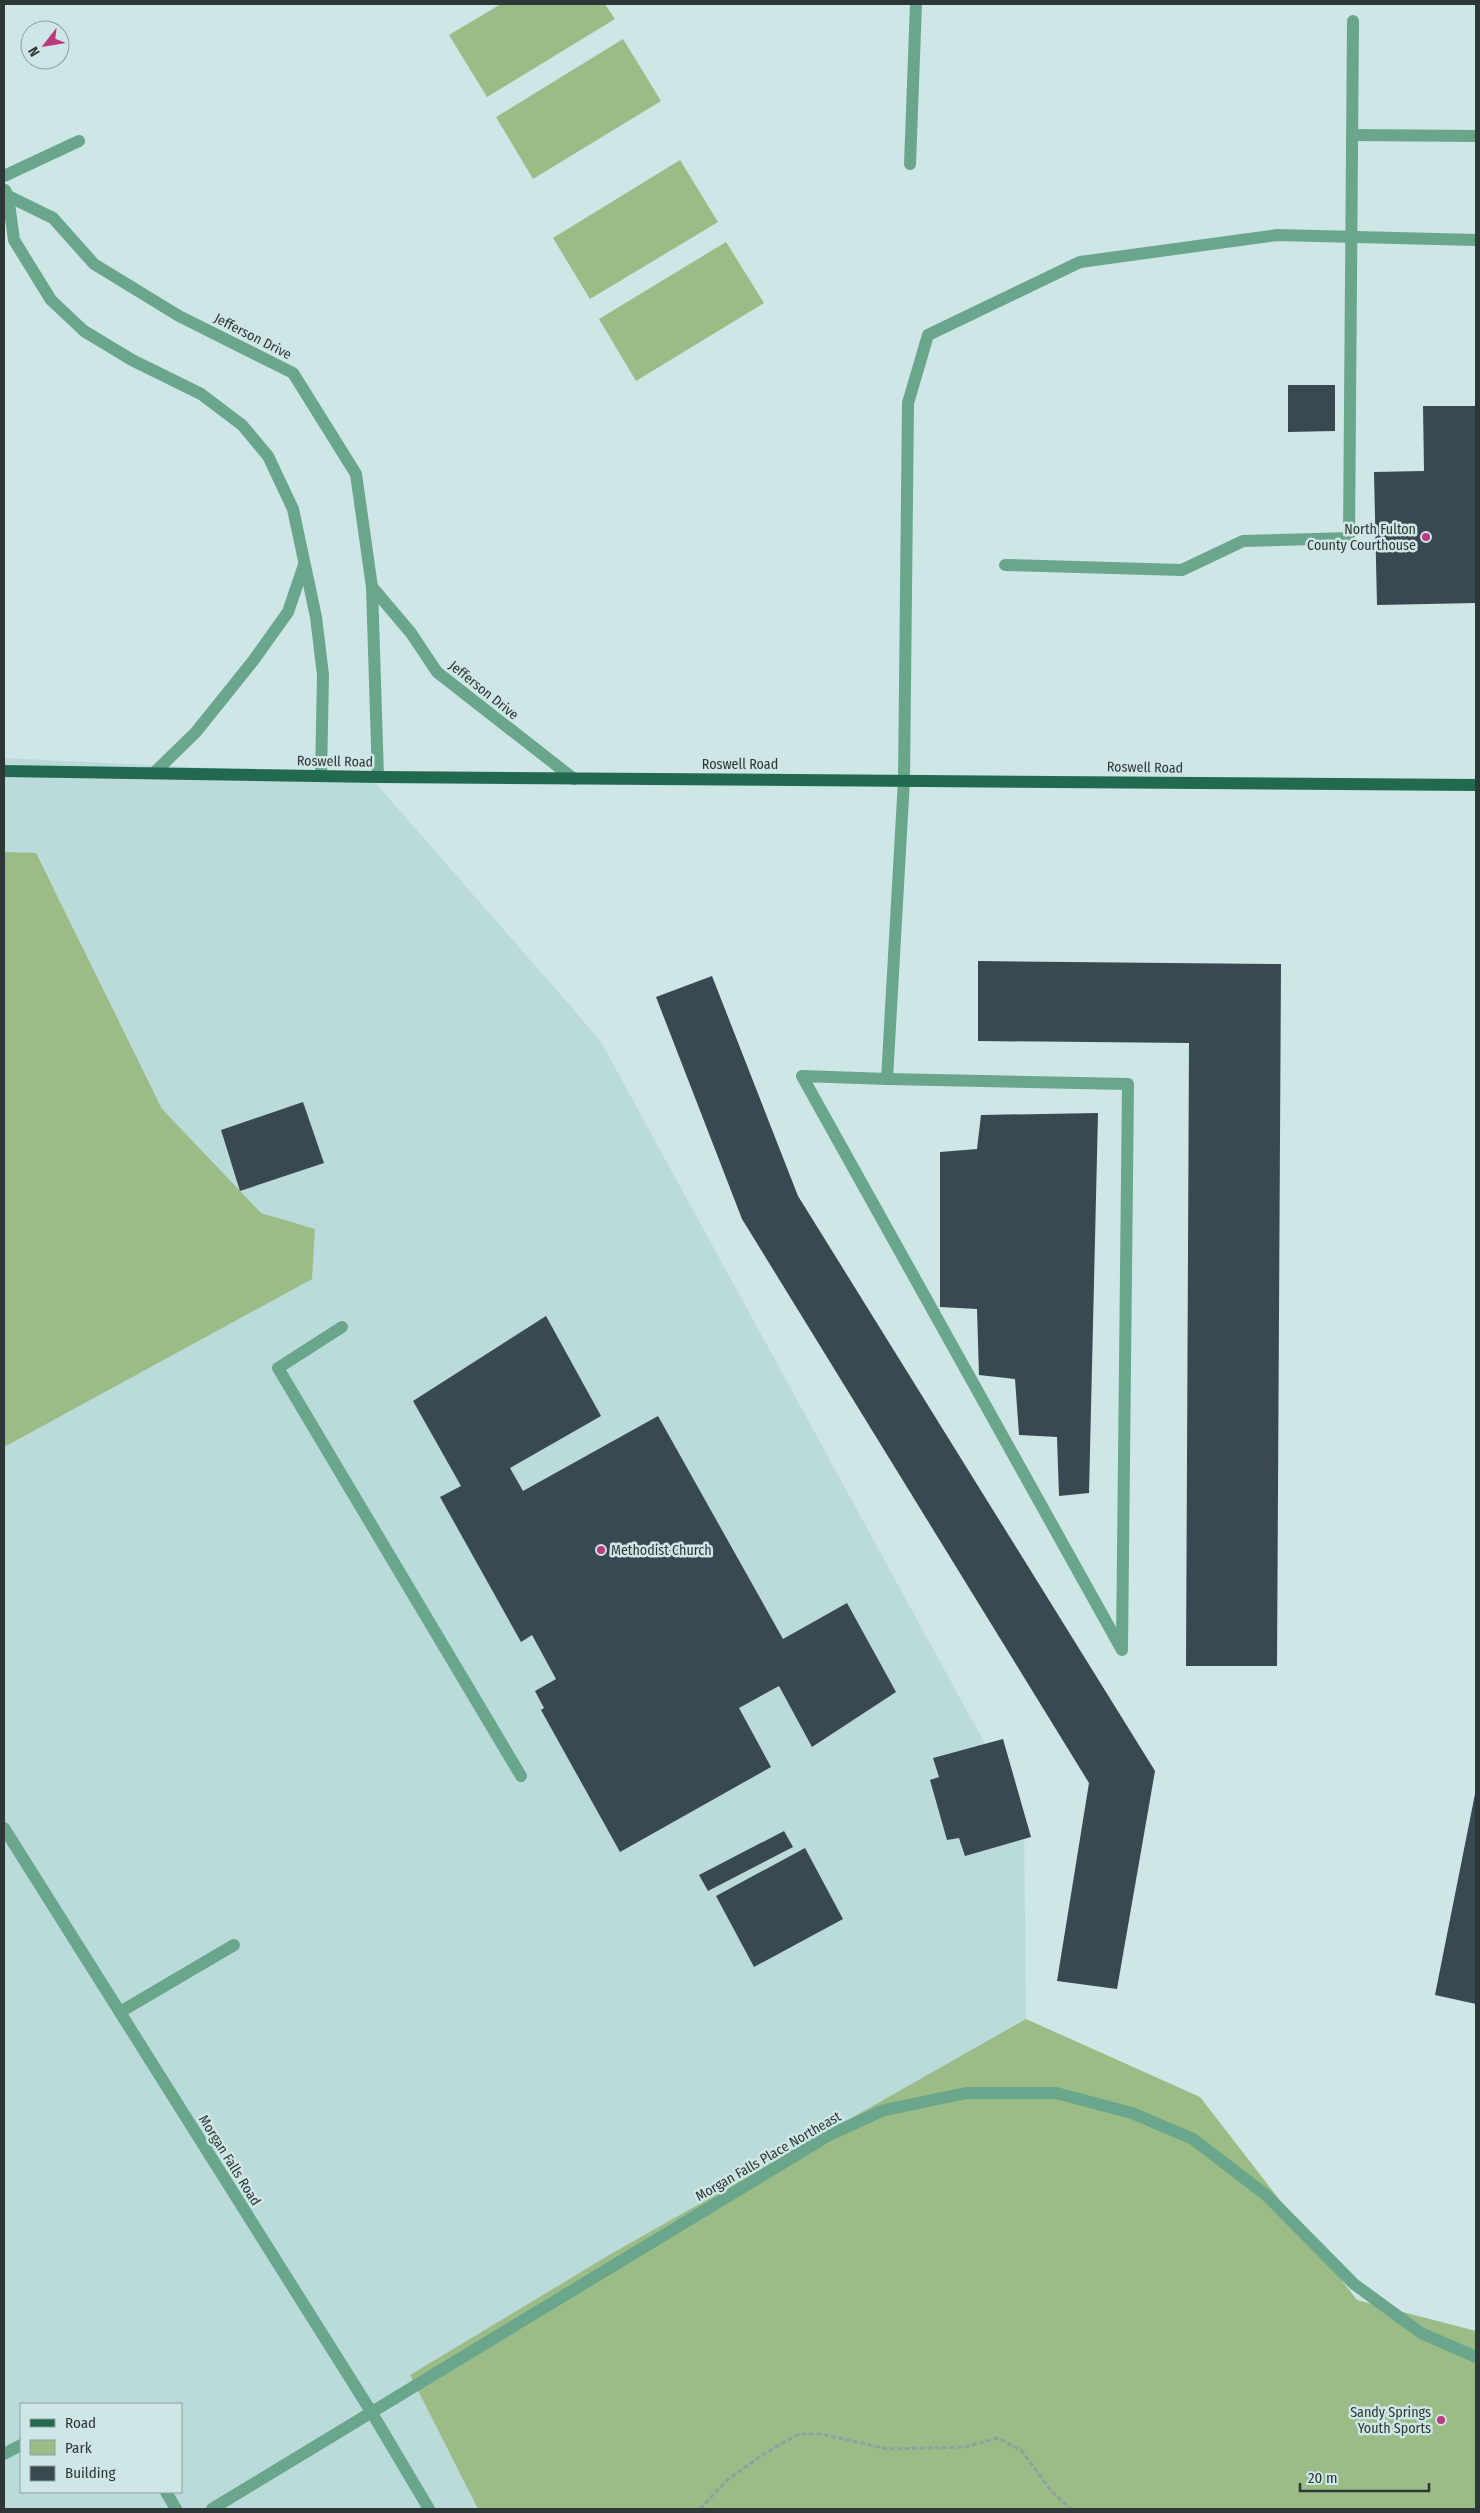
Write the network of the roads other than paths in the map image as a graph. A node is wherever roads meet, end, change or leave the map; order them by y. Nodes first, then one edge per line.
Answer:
1 (916, 4) edge
2 (1353, 21) dead end
3 (1352, 135) junction
4 (1476, 136) edge
5 (78, 141) dead end
6 (910, 164) dead end
7 (4, 176) edge
8 (6, 193) edge
9 (1352, 237) junction
10 (1476, 240) edge
11 (304, 565) junction
12 (1005, 565) dead end
13 (372, 587) junction
14 (4, 771) edge
15 (154, 774) junction
16 (321, 776) junction
17 (378, 777) junction
18 (574, 778) junction
19 (904, 780) junction
20 (1476, 785) edge
21 (887, 1079) junction
22 (342, 1327) dead end
23 (521, 1776) dead end
24 (4, 1828) edge
25 (234, 1945) dead end
26 (120, 2012) junction
27 (1476, 2357) edge
28 (372, 2413) junction
29 (20, 2446) edge
30 (4, 2454) edge
31 (167, 2493) edge
32 (176, 2509) edge
33 (212, 2509) edge
34 (429, 2509) edge

1 - 6 street
2 - 3 street
3 - 4 street
3 - 9 street
5 - 7 street
8 - 11 street, Jefferson Drive
8 - 13 street, Jefferson Drive
9 - 10 street
9 - 12 street
9 - 19 street
11 - 15 street, Jefferson Drive
11 - 16 street, Jefferson Drive
13 - 17 street, Jefferson Drive
13 - 18 street, Jefferson Drive
14 - 15 main road, Roswell Road
15 - 16 main road, Roswell Road
16 - 17 main road, Roswell Road
17 - 18 main road, Roswell Road
18 - 19 main road, Roswell Road
19 - 20 main road, Roswell Road
19 - 21 street
21 - 21 street
22 - 23 street
24 - 26 street, Morgan Falls Road
25 - 26 street
26 - 28 street, Morgan Falls Road
27 - 28 street, Morgan Falls Place Northeast
28 - 33 street, Morgan Falls Place Northeast
28 - 34 street, Morgan Falls Road
29 - 30 street
31 - 32 street

